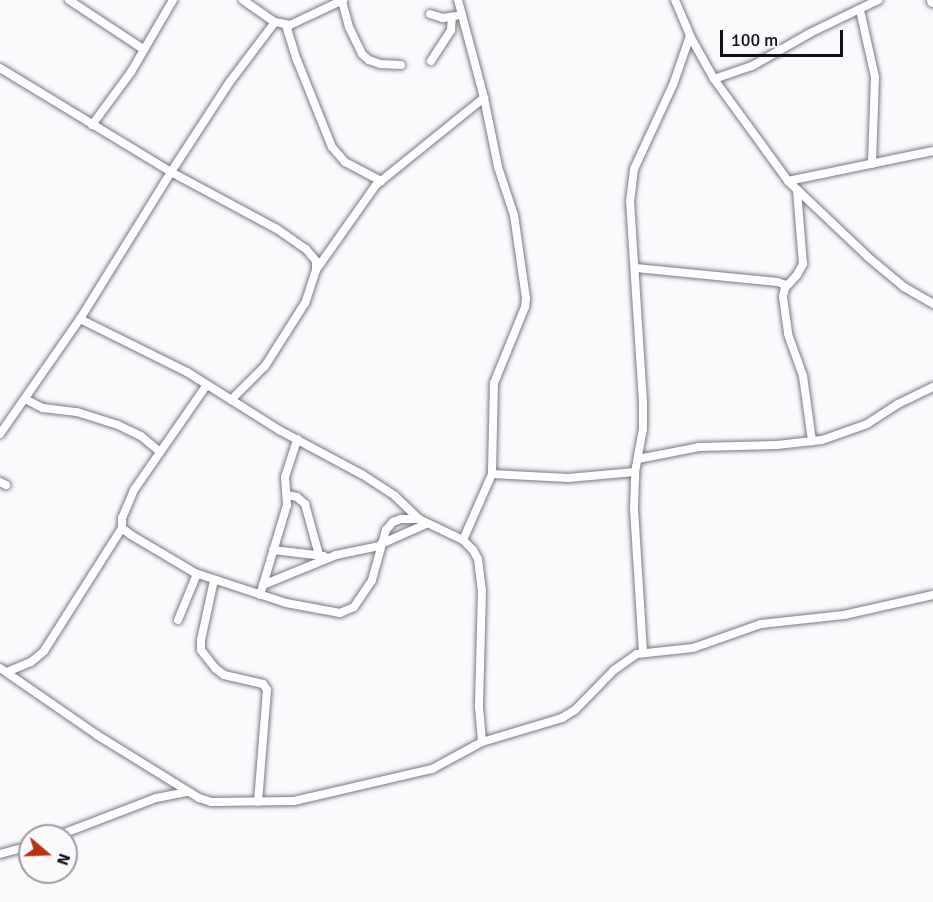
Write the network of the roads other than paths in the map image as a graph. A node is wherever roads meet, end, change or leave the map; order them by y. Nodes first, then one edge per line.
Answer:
1 (69, 0) edge
2 (173, 0) edge
3 (243, 0) edge
4 (342, 0) edge
5 (458, 0) edge
6 (675, 0) edge
7 (878, 0) edge
8 (860, 10) junction
9 (430, 14) dead end
10 (462, 15) junction
11 (452, 17) junction
12 (275, 22) junction
13 (286, 25) junction
14 (690, 36) junction
15 (144, 49) junction
16 (431, 61) dead end
17 (401, 65) dead end
18 (0, 68) edge
19 (714, 79) junction
20 (483, 98) junction
21 (92, 125) junction
22 (933, 151) edge
23 (872, 164) junction
24 (171, 172) junction
25 (381, 181) junction
26 (788, 182) junction
27 (797, 190) junction
28 (636, 268) junction
29 (316, 270) junction
30 (786, 285) junction
31 (933, 304) edge
32 (80, 320) junction
33 (206, 386) junction
34 (933, 387) edge
35 (25, 399) junction
36 (231, 400) junction
37 (0, 434) edge
38 (297, 439) junction
39 (812, 441) junction
40 (159, 452) junction
41 (638, 459) junction
42 (635, 472) junction
43 (492, 474) junction
44 (287, 495) junction
45 (423, 522) junction
46 (122, 528) junction
47 (463, 540) junction
48 (381, 545) junction
49 (273, 550) junction
50 (319, 555) junction
51 (330, 558) junction
52 (197, 574) junction
53 (214, 580) junction
54 (263, 585) junction
55 (260, 595) junction
56 (933, 595) edge
57 (178, 620) dead end
58 (643, 652) junction
59 (3, 670) edge
60 (482, 742) junction
61 (186, 792) junction
62 (258, 802) junction
63 (78, 828) edge
64 (18, 849) edge
65 (0, 854) edge

1 - 15 street
2 - 15 street
3 - 12 street
4 - 13 street
4 - 17 street
5 - 10 street
6 - 14 street
7 - 8 street
8 - 19 street
8 - 23 street
9 - 11 street
10 - 11 street
10 - 20 street
11 - 16 street
12 - 13 street
12 - 24 street
13 - 25 street
14 - 19 street
14 - 28 street
15 - 21 street
18 - 21 street
19 - 26 street
20 - 25 street
20 - 43 street
21 - 24 street
22 - 23 street
23 - 26 street
24 - 29 street
24 - 32 street
25 - 29 street
26 - 27 street
27 - 30 street
27 - 31 street
28 - 30 street
28 - 41 street
29 - 36 street
30 - 39 street
32 - 33 street
32 - 35 street
33 - 36 street
33 - 40 street
34 - 39 street
35 - 37 street
35 - 40 street
36 - 38 street
38 - 44 street
38 - 45 street
39 - 41 street
40 - 46 street
41 - 42 street
42 - 43 street
42 - 58 street
43 - 47 street
44 - 49 street
44 - 50 street
45 - 47 street
45 - 48 street
45 - 48 street
46 - 52 street
46 - 59 street
47 - 60 street
48 - 51 street
48 - 55 street
49 - 50 street
49 - 54 street
50 - 51 street
51 - 54 street
52 - 53 street
52 - 57 street
53 - 55 street
53 - 62 street
54 - 55 street
56 - 58 street
58 - 60 street
59 - 61 street
60 - 62 street
61 - 62 street
61 - 63 street
64 - 65 street

